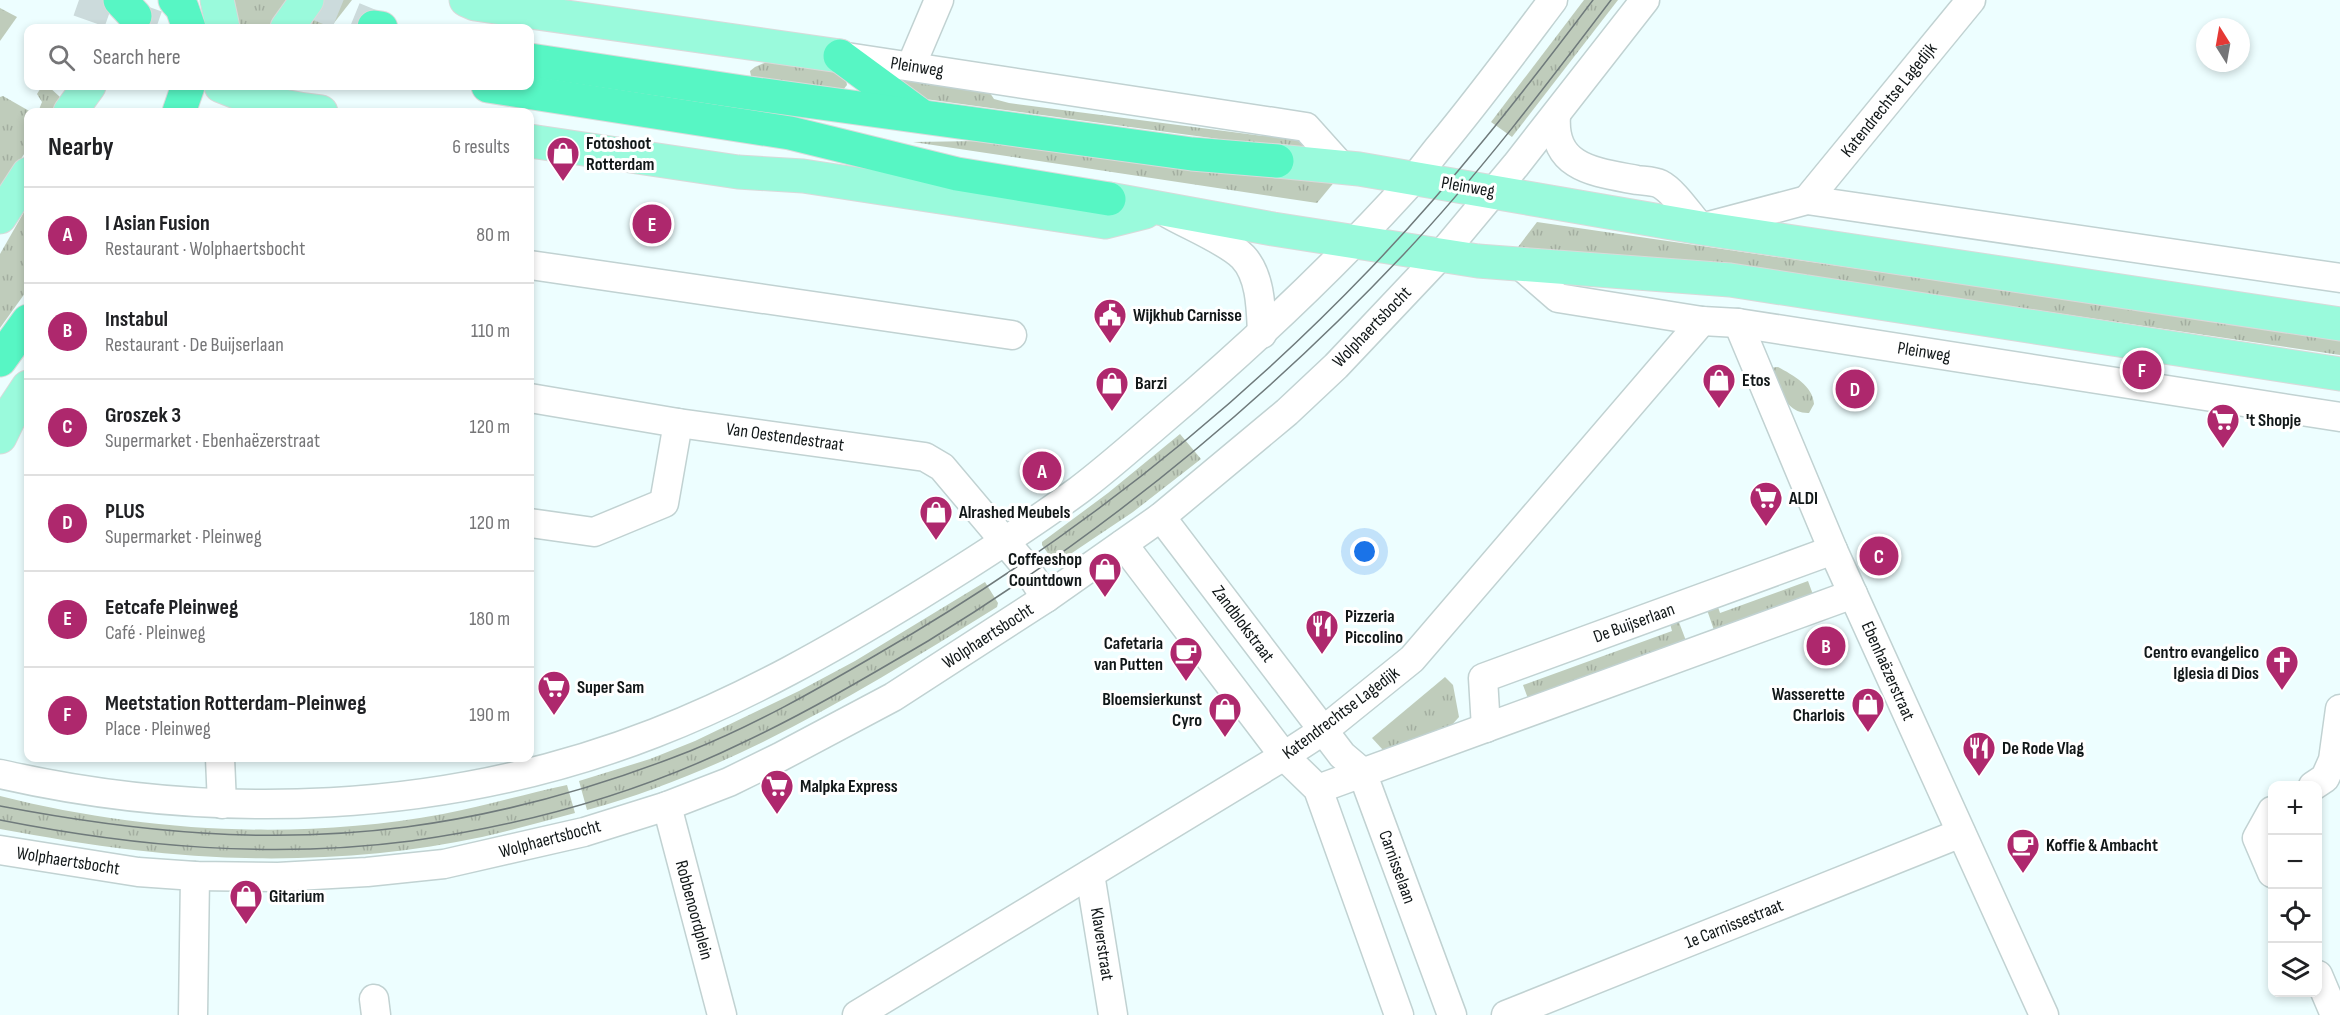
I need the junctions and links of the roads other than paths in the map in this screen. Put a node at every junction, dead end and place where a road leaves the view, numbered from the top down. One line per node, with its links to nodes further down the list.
1 (176, 0): 9 (highway)
2 (218, 0): 10 (main road)
3 (307, 0): 11 (main road)
4 (939, 0): 14 (street)
5 (1553, 0): 27 (street)
6 (1645, 0): 22 (street, Wolphaertsbocht)
7 (1971, 0): 31 (street, Katendrechtse Lagedijk)
8 (472, 1): 12 (main road, Pleinweg)
9 (188, 24)
10 (222, 24)
11 (290, 24)
12 (840, 56): 14 (street, Pleinweg); 23 (highway)
13 (534, 61): 23 (highway, Pleinweg)
14 (911, 66): 26 (street, Pleinweg)
15 (86, 90): 19 (main road)
16 (187, 90): 20 (highway)
17 (514, 90): 30 (highway)
18 (236, 93): 21 (main road)
19 (73, 108)
20 (180, 108)
21 (291, 108)
22 (1556, 114): 29 (street, Wolphaertsbocht); 34 (street)
23 (921, 115): 25 (highway, Pleinweg)
24 (534, 142): 32 (main road)
25 (1278, 161): 26 (main road, Pleinweg)
26 (1341, 166): 27 (main road, Pleinweg)
27 (1415, 178): 29 (main road, Pleinweg); 35 (street)
28 (24, 180): 33 (main road)
29 (1492, 192): 34 (main road, Pleinweg); 36 (street, Wolphaertsbocht)
30 (1109, 200): 32 (main road)
31 (1808, 200): 34 (street, Pleinweg); 39 (street, Pleinweg)
32 (1160, 209): 35 (main road); 45 (street)
33 (0, 217)
34 (1701, 228): 42 (main road, Pleinweg)
35 (1355, 241): 36 (main road); 45 (street)
36 (1441, 255): 37 (main road); 53 (street, Wolphaertsbocht)
37 (1520, 265): 40 (street, Pleinweg); 47 (main road)
38 (534, 266): 44 (street)
39 (2340, 278)
40 (1702, 321): 41 (street, Pleinweg); 62 (street, Katendrechtse Lagedijk)
41 (1738, 324): 50 (street, Pleinweg); 57 (street, Ebenhaëzerstraat)
42 (2340, 324)
43 (24, 327): 46 (highway)
44 (1012, 334)
45 (1262, 334): 55 (street)
46 (0, 360)
47 (2340, 374)
48 (24, 394): 52 (main road)
49 (534, 399): 51 (street, Van Oestendestraat)
50 (2340, 417)
51 (678, 423): 54 (street); 55 (street, Van Oestendestraat)
52 (0, 436)
53 (1161, 517): 56 (street, Wolphaertsbocht); 62 (street, Zandblokstraat)
54 (534, 524)
55 (1004, 542): 59 (street, Wolphaertsbocht); 69 (street)
56 (1123, 544): 59 (street, Wolphaertsbocht); 63 (street)
57 (1833, 550): 58 (street, Ebenhaëzerstraat); 61 (street, De Buijserlaan)
58 (1853, 594): 61 (street); 72 (street, Ebenhaëzerstraat)
59 (1046, 598): 70 (street, Wolphaertsbocht)
60 (2340, 709): 67 (street)
61 (1486, 728): 65 (street)
62 (1324, 730): 63 (street, Katendrechtse Lagedijk); 65 (street, Carnisselaan)
63 (1284, 756): 68 (street); 75 (street, Katendrechtse Lagedijk)
64 (220, 762): 69 (street)
65 (1362, 772): 68 (street); 83 (street, Carnisselaan)
66 (0, 774): 69 (street)
67 (2320, 781)
68 (1318, 789): 82 (street)
69 (222, 804)
70 (667, 806): 76 (street, Wolphaertsbocht); 80 (street, Robbenoordplein)
71 (2268, 818): 74 (street)
72 (1962, 833): 84 (street, 1e Carnissestraat); 85 (street, Ebenhaëzerstraat)
73 (0, 850): 76 (street, Wolphaertsbocht)
74 (2268, 864)
75 (1090, 874): 78 (street, Katendrechtse Lagedijk); 81 (street, Klaverstraat)
76 (195, 876): 79 (street)
77 (2322, 984): 86 (street)
78 (860, 1014)
79 (193, 1015)
80 (722, 1015)
81 (1113, 1015)
82 (1399, 1015)
83 (1452, 1015)
84 (1506, 1015)
85 (2044, 1015)
86 (2335, 1015)

